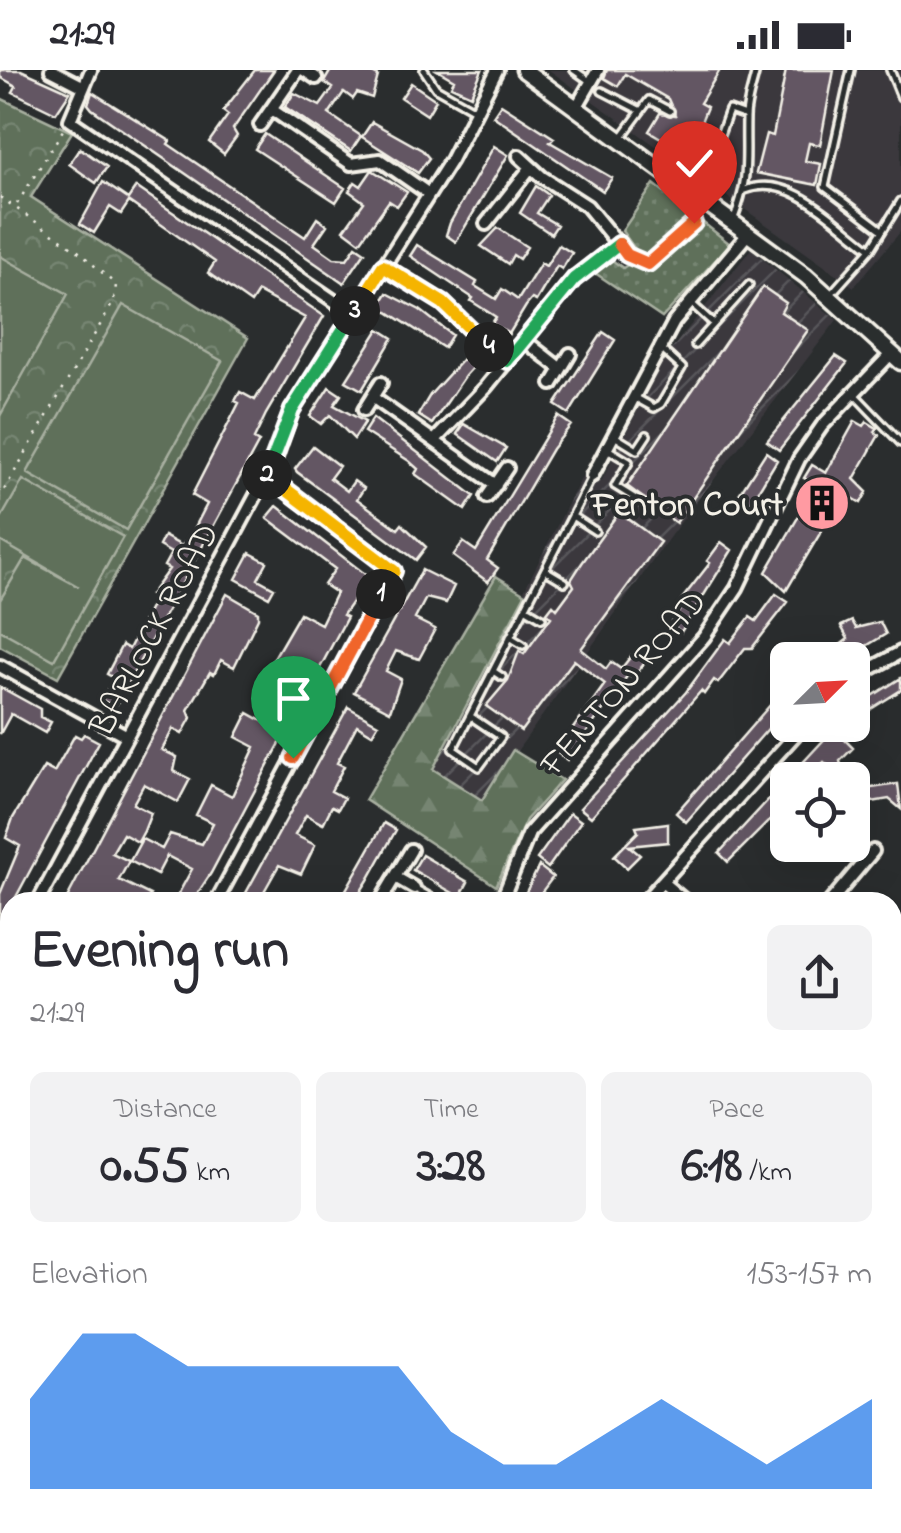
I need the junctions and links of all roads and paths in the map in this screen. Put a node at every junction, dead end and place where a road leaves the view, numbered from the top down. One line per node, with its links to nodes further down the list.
1 (51, 70): 14 (street)
2 (91, 70): 14 (street)
3 (301, 70): 12 (street); 18 (street)
4 (424, 70): 19 (lane)
5 (496, 70): 19 (street, BARLOCK ROAD)
6 (524, 70): 17 (main road)
7 (574, 70): 13 (lane)
8 (598, 70): 13 (street)
9 (756, 70): 22 (lane)
10 (851, 70): 39 (lane)
11 (890, 70): 16 (lane)
12 (318, 74)
13 (591, 82): 17 (street)
14 (84, 87): 23 (street)
15 (602, 91): 20 (lane)
16 (901, 97)
17 (576, 108): 25 (main road)
18 (272, 109): 24 (street); 30 (street)
19 (477, 110): 30 (street, BARLOCK ROAD)
20 (641, 112): 21 (lane); 25 (lane)
21 (670, 112)
22 (746, 116): 27 (lane); 29 (lane)
23 (70, 120): 33 (path); 48 (street)
24 (260, 125)
25 (620, 140): 34 (main road)
26 (520, 156): 28 (street)
27 (711, 160)
28 (531, 167): 35 (street); 41 (street)
29 (745, 190): 38 (lane); 42 (lane)
30 (429, 194): 44 (street, BARLOCK ROAD)
31 (0, 197): 33 (path)
32 (901, 201): 39 (lane)
33 (16, 205): 73 (path)
34 (711, 208): 38 (main road); 43 (path)
35 (495, 210): 36 (street); 37 (street)
36 (508, 220)
37 (486, 224)
38 (732, 224): 40 (main road)
39 (882, 230): 42 (lane)
40 (747, 235): 46 (main road); 47 (street)
41 (619, 244): 43 (street); 50 (street)
42 (871, 249): 46 (lane)
43 (627, 255)
44 (383, 266): 48 (street, BARLOCK ROAD); 55 (street)
45 (749, 285): 49 (lane)
46 (829, 296): 54 (main road)
47 (691, 304): 49 (lane); 52 (street)
48 (354, 314): 69 (street, BARLOCK ROAD)
49 (714, 324): 51 (lane)
50 (524, 340): 55 (street); 56 (street)
51 (695, 344)
52 (658, 348): 60 (street); 60 (lane)
53 (570, 354): 56 (street)
54 (896, 358): 59 (street, FENTON ROAD)
55 (507, 361): 65 (street)
56 (561, 369): 58 (street)
57 (381, 384): 61 (street)
58 (552, 384)
59 (854, 393): 66 (lane); 100 (street, FENTON ROAD)
60 (633, 397): 64 (street)
61 (372, 398): 62 (street); 65 (street)
62 (364, 410)
63 (647, 435): 64 (lane)
64 (613, 436): 67 (street)
65 (435, 440): 71 (street)
66 (901, 443)
67 (607, 448): 70 (street); 74 (lane)
68 (508, 468): 71 (street)
69 (266, 476): 89 (street, BARLOCK ROAD); 97 (street)
70 (592, 476): 75 (lane)
71 (496, 485): 72 (street)
72 (487, 497)
73 (0, 498)
74 (652, 509)
75 (572, 516): 76 (lane); 77 (lane)
76 (595, 531)
77 (545, 570): 78 (lane); 79 (lane)
78 (565, 582)
79 (525, 608): 80 (lane); 81 (lane)
80 (542, 618)
81 (510, 637): 82 (lane); 86 (lane)
82 (523, 645)
83 (901, 652): 85 (street)
84 (0, 666): 89 (street)
85 (870, 669)
86 (493, 671): 87 (lane); 88 (lane)
87 (502, 677)
88 (470, 716): 88 (lane)
89 (127, 736): 96 (street, BARLOCK ROAD)
90 (789, 742): 94 (street)
91 (411, 850): 93 (street)
92 (873, 850): 103 (street)
93 (395, 876): 95 (street); 98 (street)
94 (662, 882): 101 (street); 102 (street)
95 (414, 888): 99 (lane)
96 (43, 892)
97 (221, 892)
98 (386, 892)
99 (421, 892)
100 (506, 892)
101 (653, 892)
102 (674, 892)
103 (838, 892)

